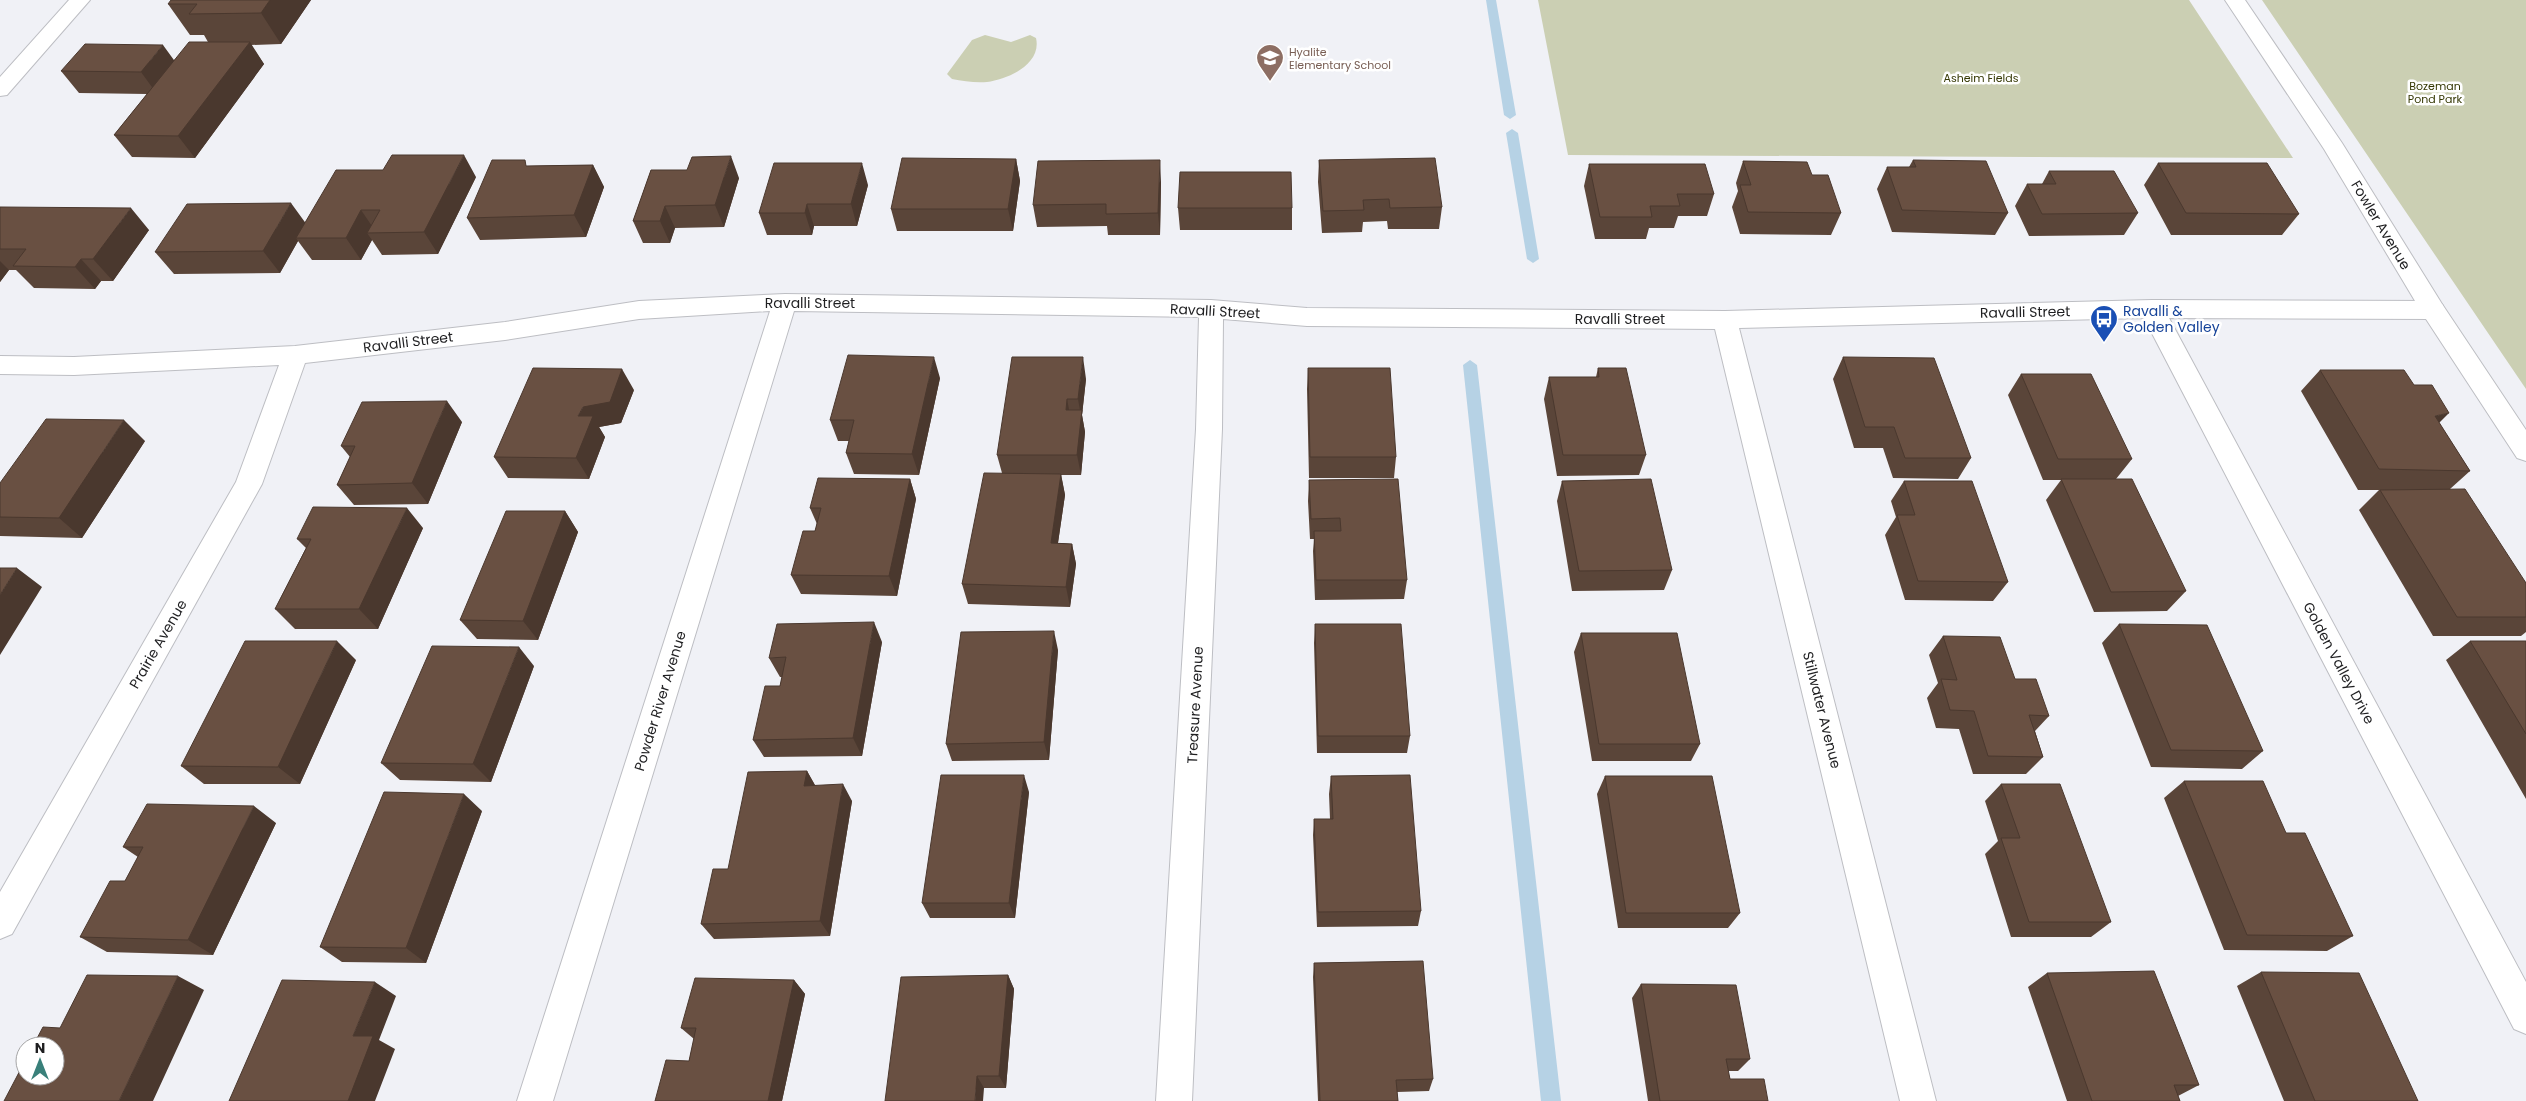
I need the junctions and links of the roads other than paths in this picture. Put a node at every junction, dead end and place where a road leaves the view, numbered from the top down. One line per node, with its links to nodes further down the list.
1 (80, 0): 3 (street)
2 (2235, 0): 7 (street, Fowler Avenue)
3 (0, 90)
4 (785, 302): 5 (street, Ravalli Street); 9 (street, Ravalli Street); 14 (street, Powder River Avenue)
5 (1211, 308): 8 (street, Ravalli Street); 15 (street, Treasure Avenue)
6 (2152, 308): 7 (street, Ravalli Street); 8 (street, Ravalli Street); 13 (street, Golden Valley Drive)
7 (2433, 310): 11 (street, Fowler Avenue)
8 (1725, 320): 16 (street, Stillwater Avenue)
9 (295, 355): 10 (street, Ravalli Street); 12 (street, Prairie Avenue)
10 (0, 365)
11 (2526, 451)
12 (0, 923)
13 (2526, 1017)
14 (535, 1101)
15 (1174, 1101)
16 (1918, 1101)

